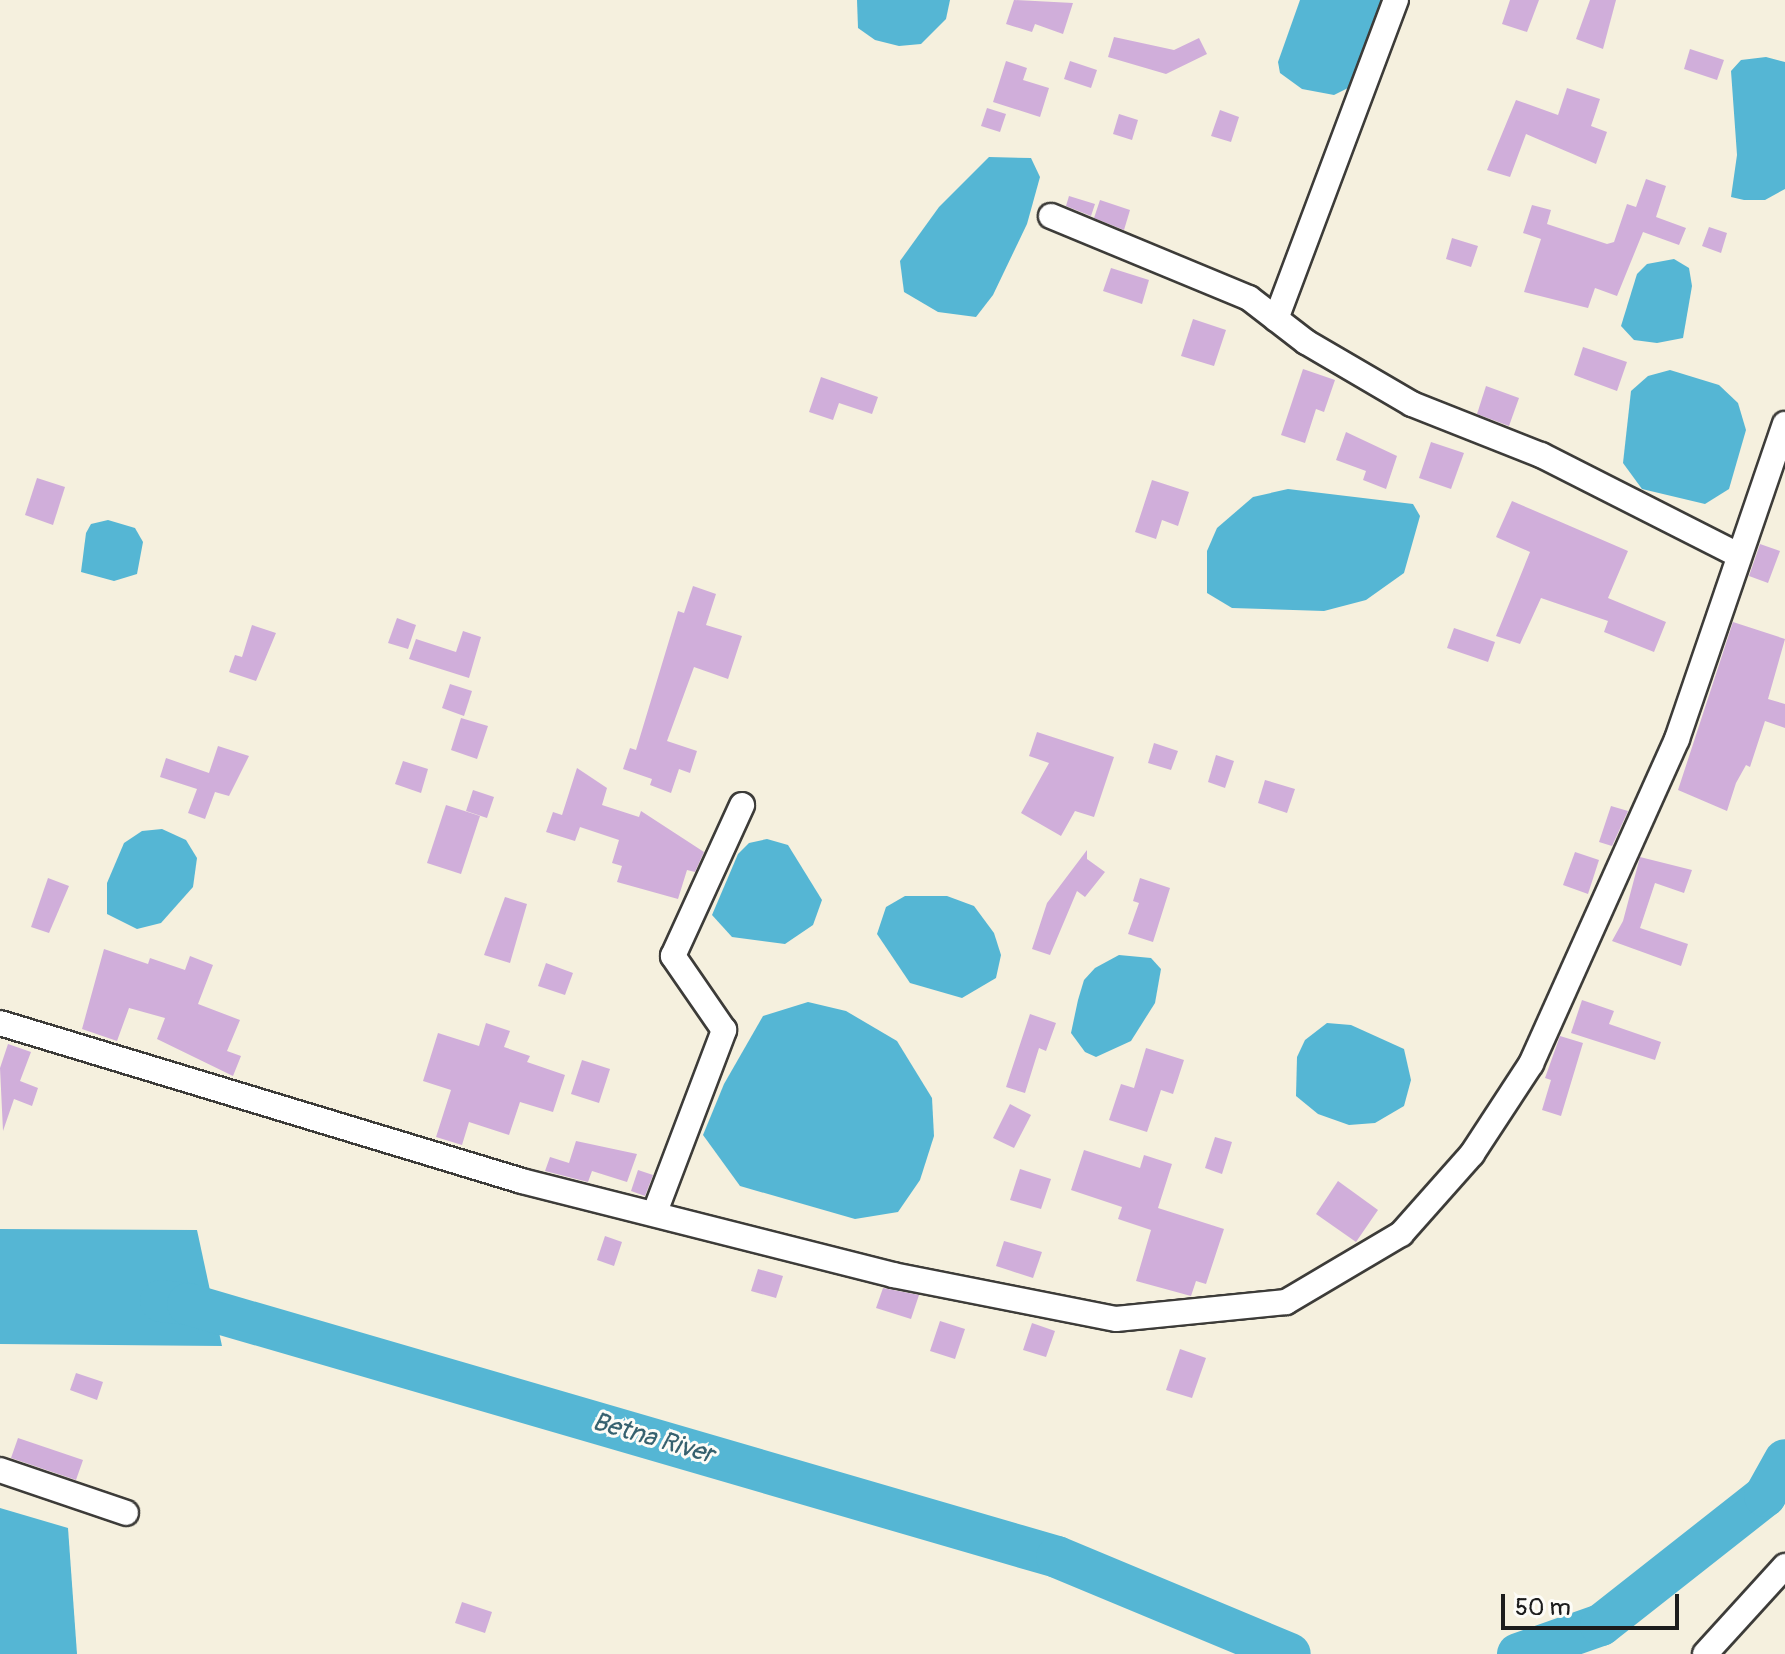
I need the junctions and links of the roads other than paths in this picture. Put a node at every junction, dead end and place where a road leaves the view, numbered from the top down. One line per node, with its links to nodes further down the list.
1 (1396, 0): 3 (street)
2 (1051, 216): 3 (street)
3 (1276, 319): 5 (street)
4 (1785, 424): 5 (street)
5 (1738, 555): 8 (street)
6 (742, 805): 8 (street)
7 (0, 1023): 8 (street)
8 (655, 1212)
9 (0, 1470): 10 (street)
10 (126, 1513)
11 (1785, 1566): 12 (street)
12 (1705, 1654)

